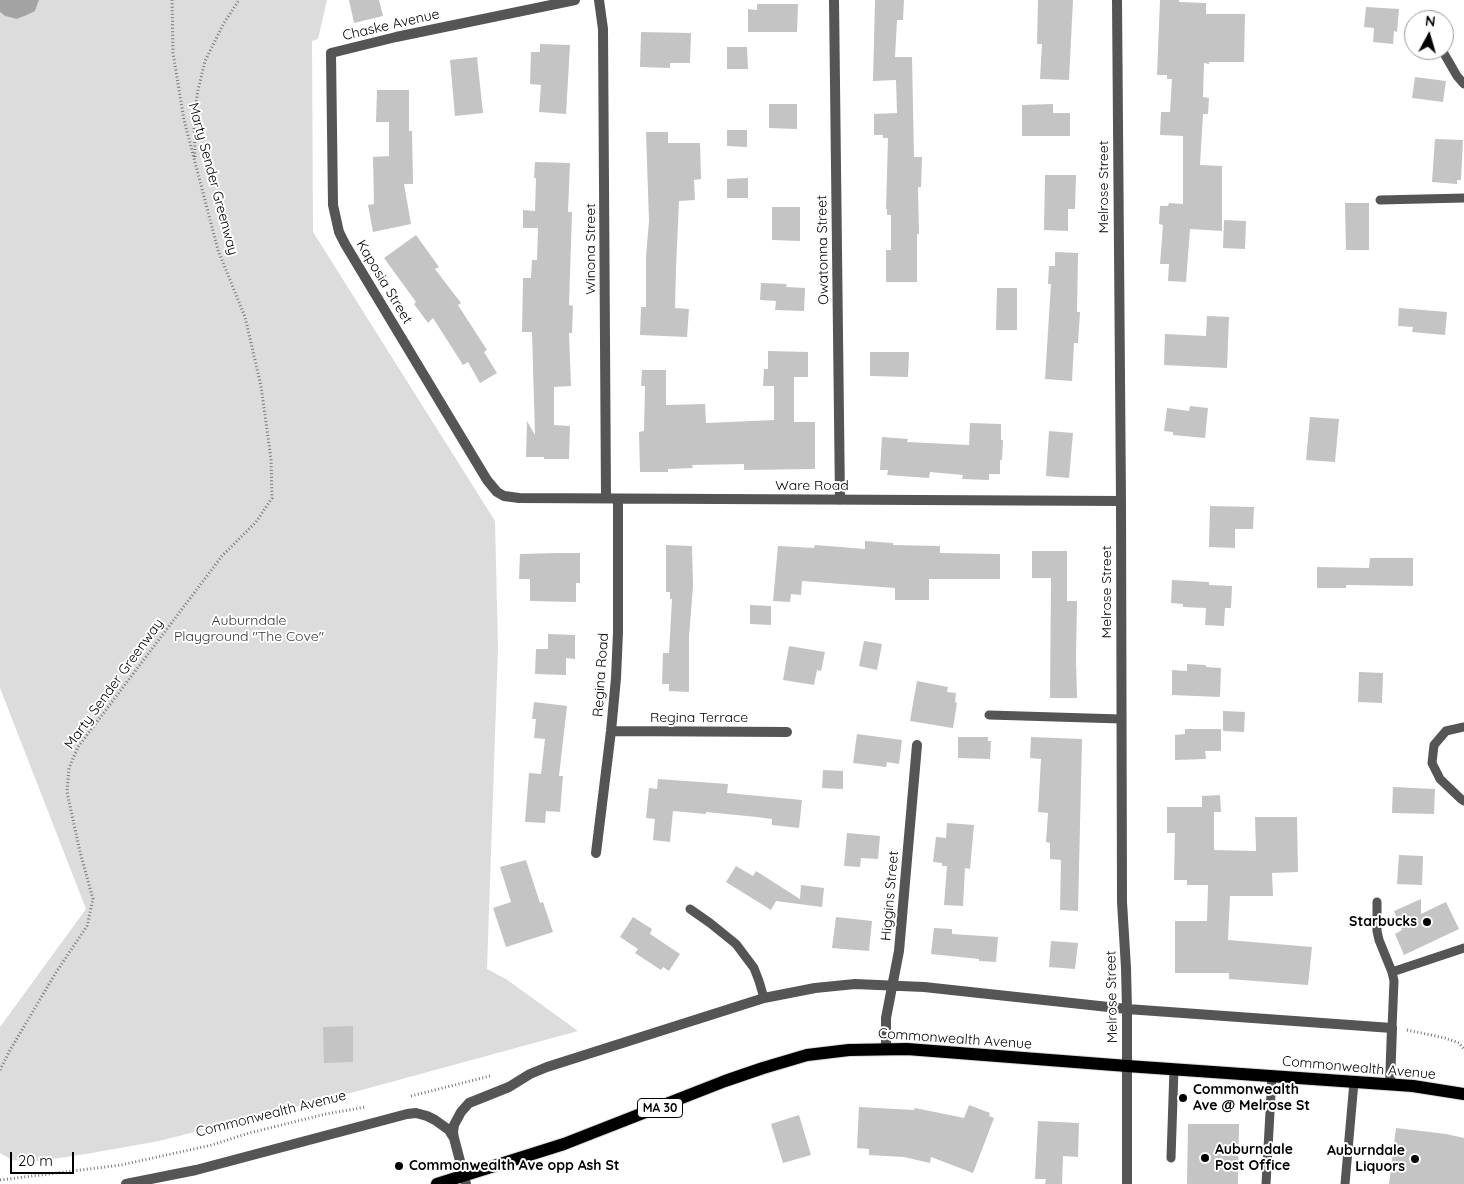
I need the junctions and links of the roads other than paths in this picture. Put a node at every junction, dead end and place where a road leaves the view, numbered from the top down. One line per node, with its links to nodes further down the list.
1 (575, 0): 5 (street, Chaske Avenue)
2 (598, 0): 11 (street, Winona Street)
3 (834, 0): 13 (street, Owatonna Street)
4 (1116, 0): 14 (street, Melrose Street)
5 (331, 53): 10 (street, Kaposia Street)
6 (1448, 60): 7 (lane)
7 (1464, 84)
8 (1464, 198): 9 (lane)
9 (1380, 200)
10 (504, 496): 11 (street, Ware Road)
11 (606, 498): 12 (street, Ware Road)
12 (618, 499): 13 (street, Ware Road); 18 (street, Regina Road)
13 (840, 500): 14 (street, Ware Road)
14 (1121, 501): 16 (street, Melrose Street)
15 (989, 715): 16 (lane)
16 (1121, 719): 29 (street, Melrose Street)
17 (1464, 727): 21 (lane)
18 (611, 731): 19 (street, Regina Terrace); 22 (street, Regina Road)
19 (787, 732)
20 (917, 745): 27 (street, Higgins Street)
21 (1464, 801)
22 (596, 853)
23 (1377, 902): 26 (lane)
24 (690, 909): 28 (lane)
25 (1464, 948): 26 (lane)
26 (1392, 972): 30 (lane)
27 (891, 985): 28 (street); 29 (street); 31 (street, Higgins Street)
28 (764, 998): 38 (street)
29 (1127, 1009): 30 (street); 32 (street, Melrose Street)
30 (1392, 1028): 36 (street)
31 (886, 1048): 32 (main road, Commonwealth Avenue / MA 30); 40 (main road, Commonwealth Avenue / MA 30)
32 (1127, 1066): 33 (main road, Commonwealth Avenue / MA 30); 43 (street, Melrose Street)
33 (1174, 1069): 34 (main road, Commonwealth Avenue / MA 30); 39 (lane)
34 (1272, 1076): 35 (main road, Commonwealth Avenue / MA 30); 44 (lane)
35 (1354, 1082): 36 (main road, Commonwealth Avenue / MA 30); 45 (lane)
36 (1390, 1084): 37 (main road, Commonwealth Avenue / MA 30)
37 (1464, 1093)
38 (454, 1138): 40 (street); 41 (street)
39 (1171, 1158)
40 (465, 1180): 42 (main road, Commonwealth Avenue / MA 30)
41 (126, 1184)
42 (437, 1184)
43 (1127, 1184)
44 (1266, 1184)
45 (1345, 1184)

